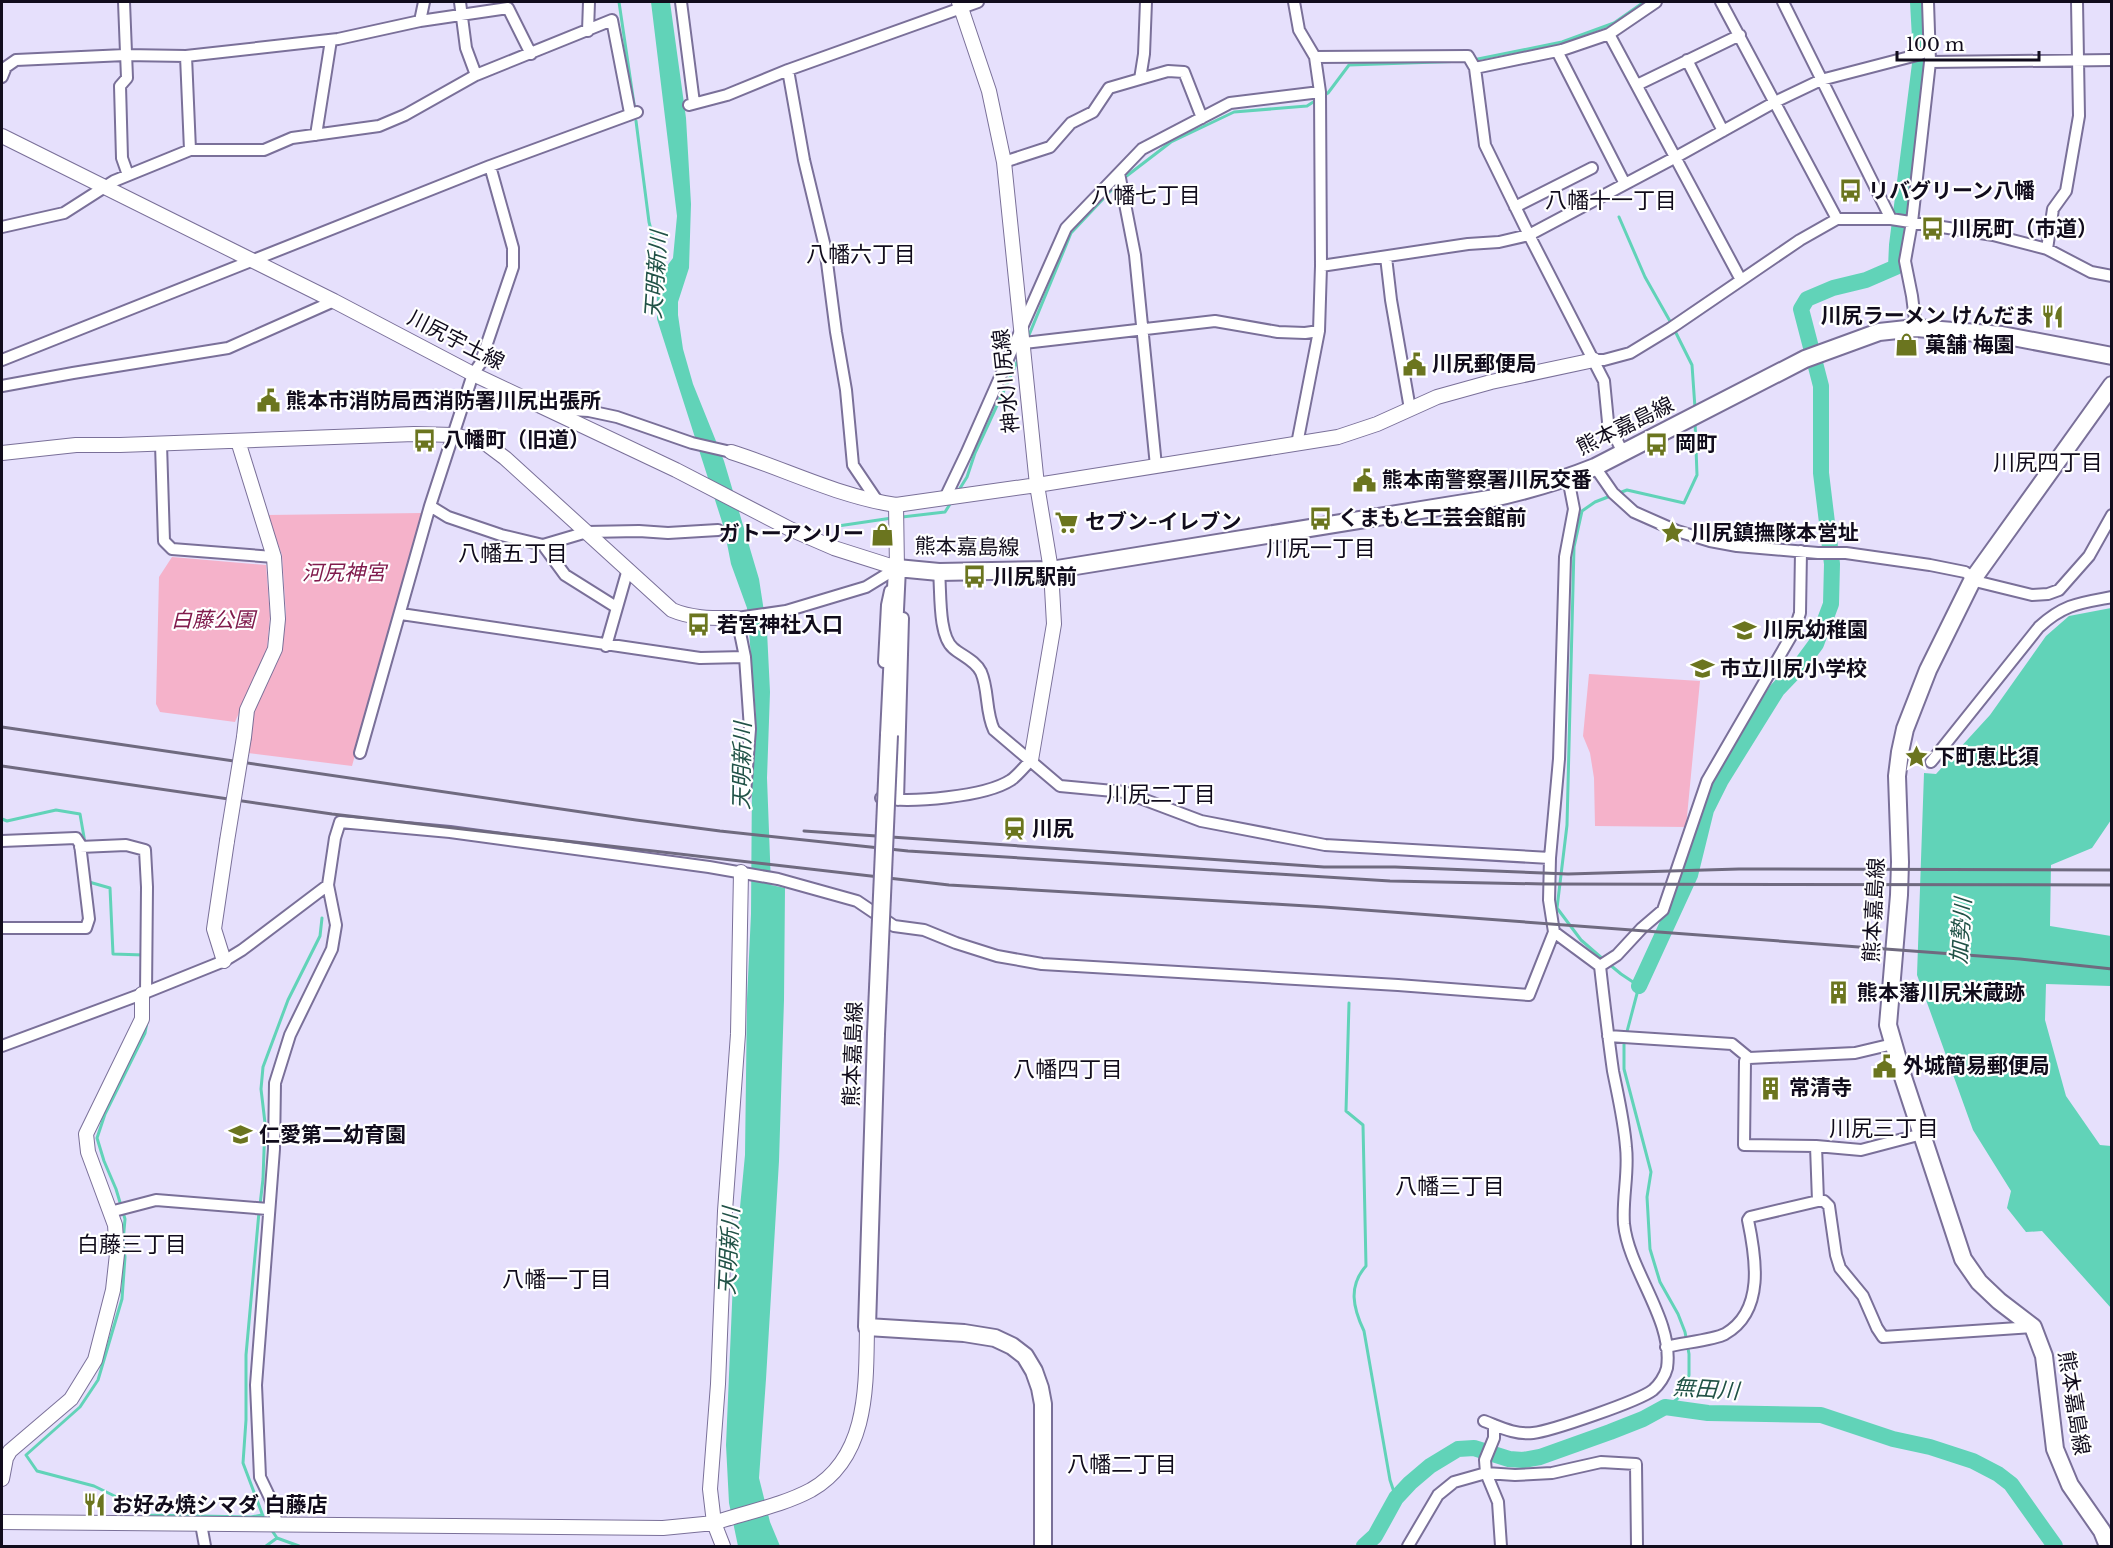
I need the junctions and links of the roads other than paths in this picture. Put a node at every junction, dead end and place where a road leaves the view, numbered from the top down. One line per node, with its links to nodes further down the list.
1 (124, 2): 24 (street)
2 (424, 2): 16 (street)
3 (460, 2): 15 (street)
4 (589, 2): 17 (street)
5 (681, 2): 32 (street)
6 (978, 2): 14 (street)
7 (1146, 2): 35 (street)
8 (1294, 2): 26 (street)
9 (1656, 2): 18 (street)
10 (1721, 2): 19 (street)
11 (1783, 2): 36 (street)
12 (1928, 2): 30 (street)
13 (2077, 2): 28 (street)
14 (961, 5): 32 (street); 46 (street, 神水川尻線)
15 (463, 16): 16 (street); 22 (street); 33 (street)
16 (420, 21): 20 (street)
17 (588, 31): 22 (street); 47 (street)
18 (1609, 34): 21 (street); 37 (street)
19 (1740, 35): 27 (street); 39 (street)
20 (331, 40): 25 (street); 42 (street)
21 (1557, 51): 31 (street); 51 (street)
22 (531, 54): 33 (street)
23 (1921, 54): 36 (street)
24 (125, 55): 25 (street); 34 (street); 50 (street)
25 (186, 56): 44 (street)
26 (1315, 57): 31 (street); 38 (street)
27 (1687, 60): 37 (street); 41 (street)
28 (2078, 60): 29 (street); 30 (street); 59 (street)
29 (2112, 60)
30 (1930, 62): 56 (street)
31 (1475, 68): 53 (street)
32 (788, 70): 91 (street)
33 (476, 75): 42 (street)
34 (2, 77)
35 (1140, 79): 40 (street); 46 (street)
36 (1821, 80): 39 (street); 55 (street)
37 (1637, 85): 45 (street)
38 (1320, 92): 40 (street); 62 (street)
39 (1775, 102): 41 (street); 54 (street)
40 (1202, 118): 49 (street)
41 (1724, 130): 45 (street)
42 (316, 135): 44 (street)
43 (2, 136): 52 (street, 川尻宇土線)
44 (190, 150): 50 (street)
45 (1676, 158): 51 (street); 64 (street)
46 (1004, 162): 66 (street, 神水川尻線)
47 (490, 166): 61 (street); 74 (street)
48 (1592, 168): 53 (street)
49 (1119, 172): 66 (street); 68 (street)
50 (128, 175): 52 (street)
51 (1625, 184): 58 (street)
52 (104, 187): 57 (street); 61 (street, 川尻宇土線)
53 (1515, 207): 58 (street)
54 (1837, 219): 55 (street); 64 (street)
55 (1890, 219): 56 (street)
56 (1908, 221): 59 (street); 67 (street)
57 (2, 227)
58 (1529, 235): 60 (street); 73 (street)
59 (2047, 249): 63 (street)
60 (1386, 257): 62 (street); 78 (street)
61 (252, 260): 65 (street, 川尻宇土線); 72 (street)
62 (1321, 266): 69 (street)
63 (2112, 276)
64 (1741, 280): 73 (street)
65 (334, 301): 74 (street, 川尻宇土線); 75 (street)
66 (1022, 326): 70 (street, 神水川尻線); 90 (street)
67 (1916, 328): 71 (main road, 熊本嘉島線); 85 (main road, 熊本嘉島線)
68 (1142, 329): 69 (street); 70 (street); 86 (street)
69 (1319, 331): 82 (street)
70 (1023, 343): 89 (street, 神水川尻線)
71 (2112, 356)
72 (2, 360)
73 (1594, 360): 78 (street); 85 (street)
74 (473, 374): 77 (street, 川尻宇土線); 79 (street)
75 (2, 386)
76 (2112, 386): 104 (main road, 熊本嘉島線)
77 (549, 409): 83 (street); 100 (street, 川尻宇土線)
78 (1410, 410): 82 (street)
79 (454, 435): 80 (street); 93 (street); 96 (street)
80 (238, 441): 81 (street); 99 (street)
81 (161, 444): 84 (street); 99 (street)
82 (1297, 444): 86 (street)
83 (731, 452): 91 (street)
84 (2, 453)
85 (1623, 453): 87 (main road, 熊本嘉島線)
86 (1156, 466): 89 (street)
87 (1595, 467): 88 (main road, 熊本嘉島線); 98 (street)
88 (1568, 478): 102 (main road, 熊本嘉島線); 118 (street)
89 (1037, 485): 90 (street); 102 (street, 神水川尻線)
90 (945, 498): 92 (street)
91 (878, 502): 92 (street)
92 (896, 505): 100 (street)
93 (430, 506): 97 (street); 107 (street)
94 (2111, 516): 104 (street)
95 (718, 531): 96 (street)
96 (587, 532): 97 (street); 101 (street)
97 (543, 545): 106 (street)
98 (1801, 551): 104 (street); 124 (street)
99 (274, 557): 123 (street, bridge)
100 (897, 568): 103 (main road, 熊本嘉島線); 108 (street); 115 (street); 115 (street); 135 (main road, 熊本嘉島線, bridge)
101 (628, 569): 106 (street); 108 (street)
102 (1051, 570): 103 (main road, 熊本嘉島線); 112 (street, 神水川尻線)
103 (939, 572): 112 (street)
104 (1973, 579): 127 (main road, 熊本嘉島線)
105 (2112, 597): 113 (street)
106 (616, 608): 109 (street)
107 (401, 614): 109 (street); 111 (street)
108 (737, 618): 110 (street)
109 (606, 646): 110 (street)
110 (746, 657): 114 (street)
111 (360, 753)
112 (1031, 760): 115 (street); 118 (street)
113 (1931, 762)
114 (745, 794)
115 (897, 800)
116 (2, 841): 117 (street)
117 (80, 847): 121 (street); 125 (street)
118 (1550, 858): 122 (street)
119 (743, 873): 120 (street); 122 (street); 141 (street)
120 (328, 885): 123 (street); 133 (street)
121 (2, 928)
122 (1554, 932): 124 (street)
123 (224, 961): 125 (street)
124 (1600, 966): 126 (street)
125 (144, 993): 128 (street); 134 (street)
126 (1611, 1036): 129 (street); 137 (street)
127 (1893, 1044): 129 (street); 130 (main road, 熊本嘉島線)
128 (2, 1046)
129 (1749, 1058): 131 (street)
130 (1922, 1134): 131 (street); 136 (main road, 熊本嘉島線)
131 (1816, 1146): 132 (street)
132 (1818, 1201): 136 (street); 137 (street)
133 (268, 1209): 134 (street); 144 (street)
134 (110, 1212): 138 (street)
135 (867, 1327): 141 (street); 147 (main road)
136 (2033, 1327): 151 (main road, 熊本嘉島線)
137 (1666, 1347): 139 (street)
138 (4, 1458): 140 (street)
139 (1485, 1469): 148 (street); 149 (street); 150 (street)
140 (2, 1479)
141 (720, 1521): 144 (street); 146 (street)
142 (2, 1522): 143 (street)
143 (201, 1524): 144 (street); 145 (street)
144 (277, 1524)
145 (205, 1546)
146 (723, 1546)
147 (1043, 1546)
148 (1408, 1546)
149 (1501, 1546)
150 (1637, 1546)
151 (2108, 1546)

